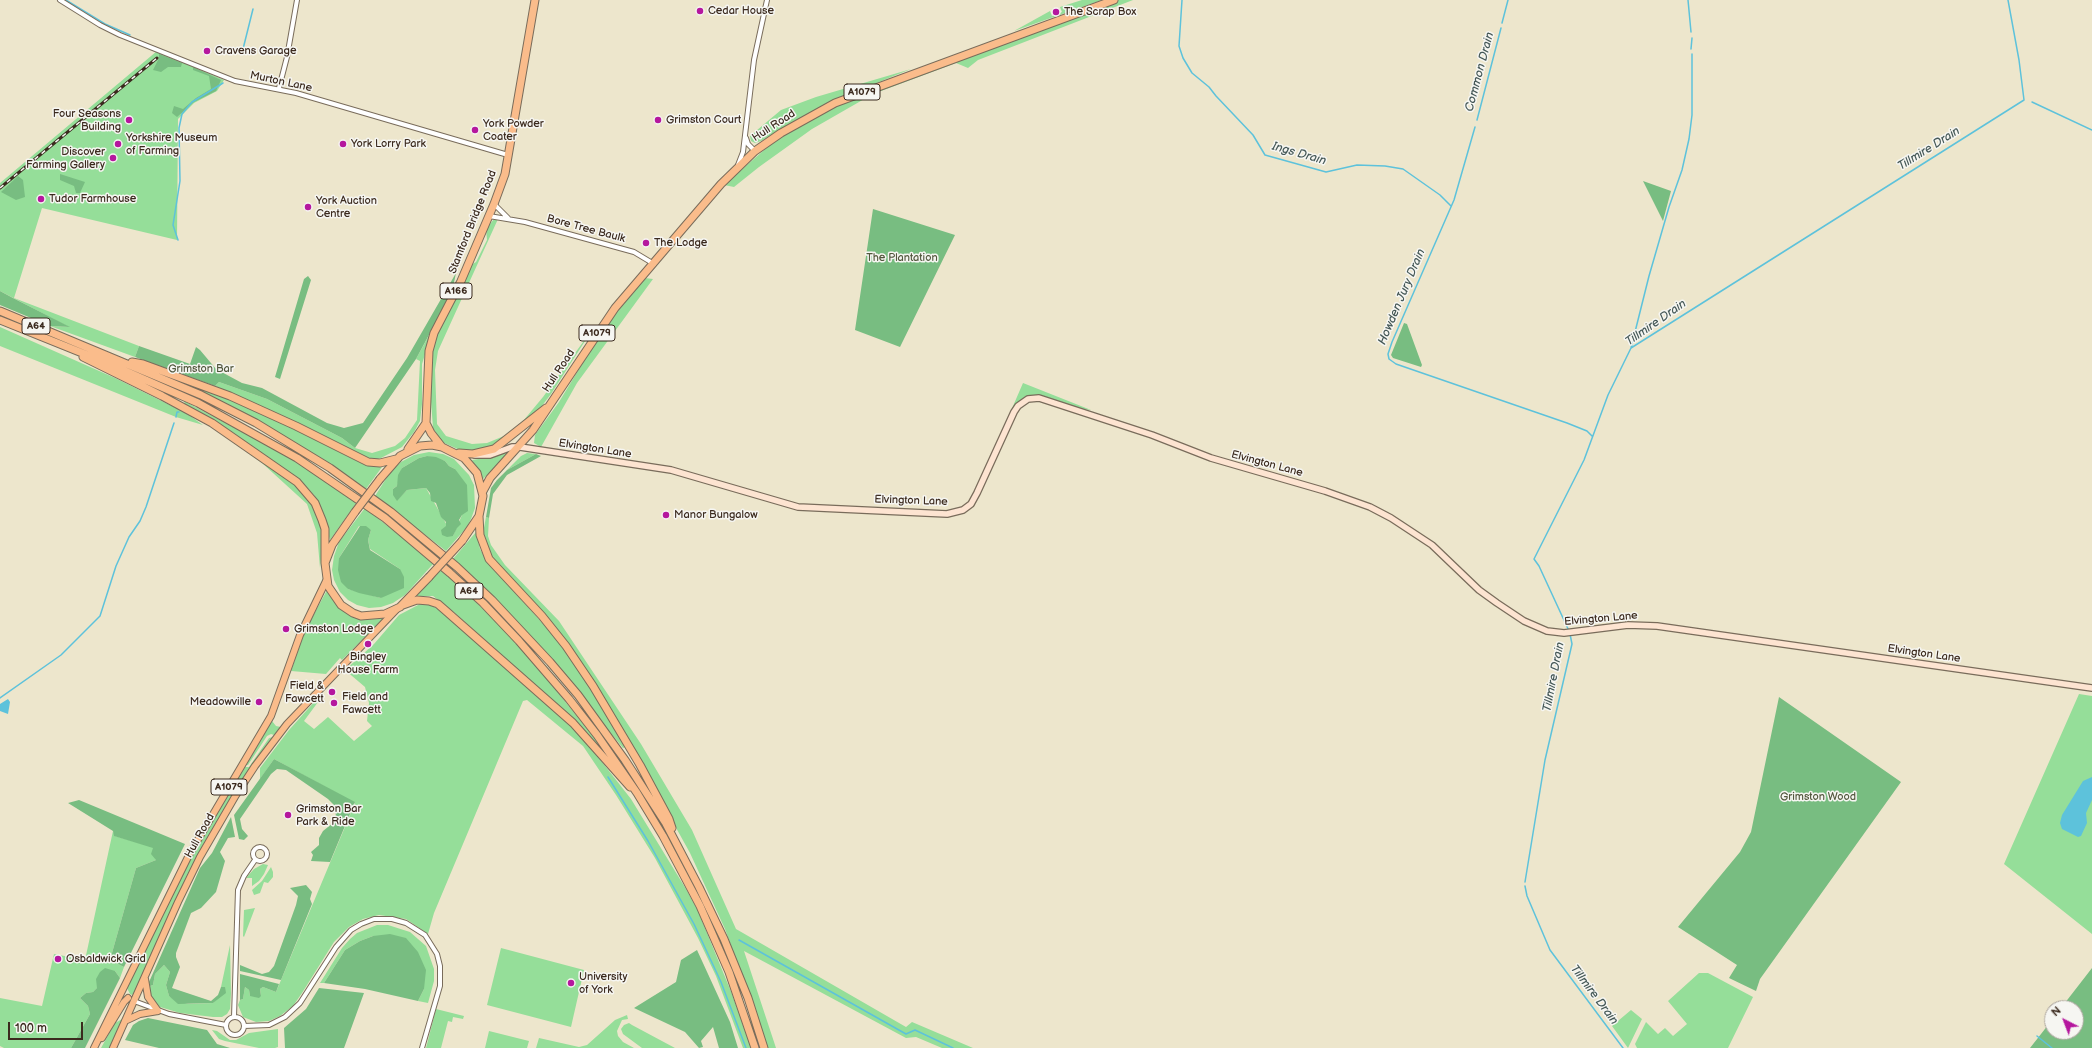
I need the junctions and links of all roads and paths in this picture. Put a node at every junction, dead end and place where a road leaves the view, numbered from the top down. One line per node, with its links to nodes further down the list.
1 (60, 0): 6 (street, Murton Lane)
2 (297, 0): 6 (street)
3 (535, 0): 9 (highway, Stamford Bridge Road / A166)
4 (766, 0): 7 (street)
5 (1114, 0): 8 (highway, Hull Road / A1079)
6 (279, 88): 9 (street, Murton Lane)
7 (746, 136): 8 (street); 10 (street)
8 (755, 151): 10 (highway, Hull Road / A1079)
9 (508, 155): 11 (highway, Stamford Bridge Road / A166)
10 (736, 168): 14 (highway, Hull Road / A1079)
11 (494, 204): 12 (highway, Stamford Bridge Road / A166); 13 (street, Bore Tree Baulk)
12 (489, 216): 13 (street, Bore Tree Baulk); 20 (highway, Stamford Bridge Road / A166)
13 (510, 219): 14 (street, Bore Tree Baulk)
14 (654, 264): 19 (highway, Hull Road / A1079)
15 (0, 311): 18 (highway, A64)
16 (0, 320): 17 (highway, A64)
17 (65, 347): 29 (highway); 33 (highway, A64)
18 (122, 360): 26 (highway); 34 (highway, A64)
19 (547, 407): 22 (highway, Hull Road / A1079); 25 (highway, Hull Road / A1079)
20 (426, 424): 21 (highway); 24 (highway)
21 (442, 447): 23 (highway); 24 (highway)
22 (520, 447): 25 (main road, Elvington Lane); 27 (highway, Hull Road / A1079); 32 (main road, Elvington Lane)
23 (455, 452): 25 (highway, Hull Road / A1079); 27 (highway)
24 (404, 453): 26 (highway)
25 (473, 454)
26 (396, 459): 29 (highway, bridge)
27 (483, 491): 28 (highway)
28 (479, 516): 31 (highway, bridge); 34 (highway)
29 (325, 563): 30 (highway)
30 (326, 580): 31 (highway); 37 (main road, Hull Road / A1079)
31 (400, 606): 33 (highway); 36 (main road, Hull Road / A1079)
32 (2092, 688)
33 (637, 793): 47 (highway, A64)
34 (677, 843): 48 (highway, A64)
35 (256, 860): 40 (street)
36 (145, 978): 38 (main road, Hull Road / A1079); 39 (main road)
37 (122, 989): 38 (main road); 44 (main road, Hull Road / A1079)
38 (131, 1000): 39 (street); 41 (main road, Hull Road / A1079); 44 (main road)
39 (158, 1011): 41 (main road); 42 (street)
40 (234, 1017): 42 (street); 43 (street)
41 (125, 1021): 45 (main road, Hull Road / A1079)
42 (226, 1025): 43 (street)
43 (244, 1026): 46 (street)
44 (95, 1048)
45 (113, 1048)
46 (422, 1048)
47 (756, 1048)
48 (764, 1048)

